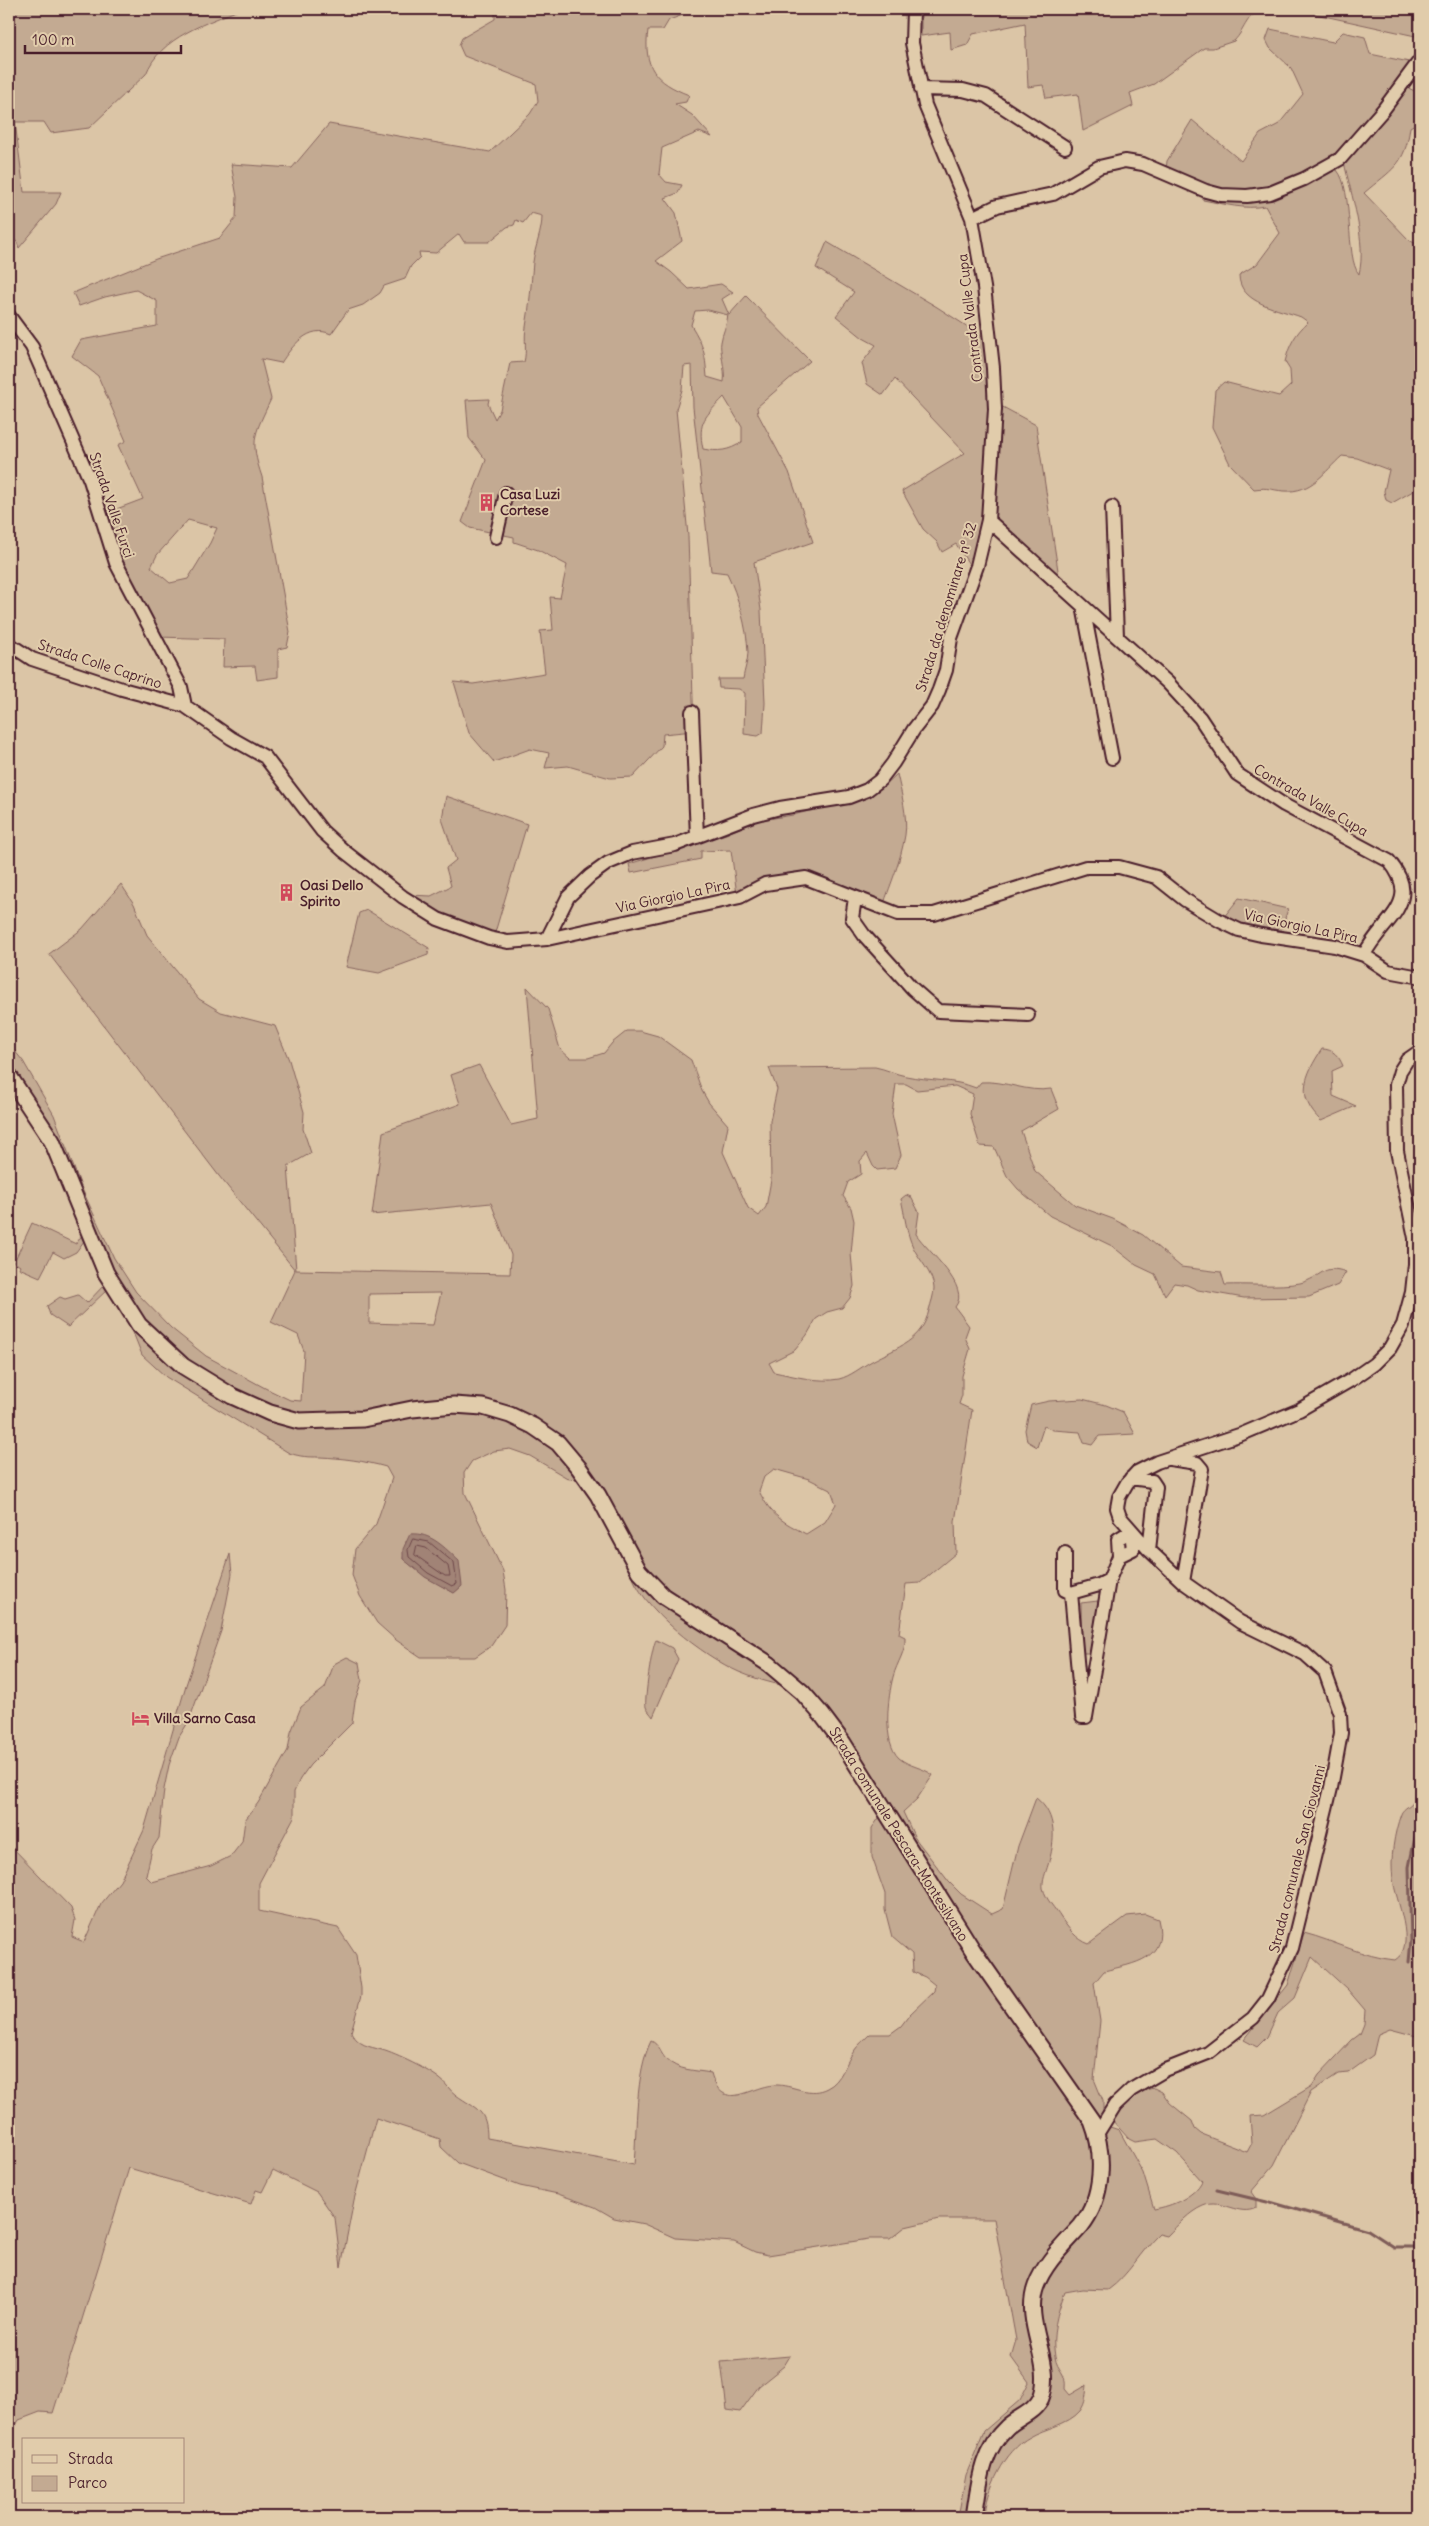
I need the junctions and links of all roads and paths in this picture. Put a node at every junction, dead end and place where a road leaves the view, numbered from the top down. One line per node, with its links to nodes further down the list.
1 (913, 9): 3 (street, Contrada Valle Cupa)
2 (1420, 60): 5 (street)
3 (921, 89): 4 (street); 5 (street, Contrada Valle Cupa)
4 (1065, 146)
5 (972, 218): 9 (street, Contrada Valle Cupa)
6 (9, 316): 16 (street, Strada Valle Furci)
7 (506, 493): 11 (street)
8 (1112, 507): 14 (street)
9 (988, 520): 10 (street, Contrada Valle Cupa); 12 (street, Strada da denominare nº 32)
10 (999, 532): 12 (street); 13 (street, Contrada Valle Cupa)
11 (496, 537)
12 (984, 538): 19 (street, Strada da denominare nº 32)
13 (1084, 606): 14 (street, Contrada Valle Cupa); 18 (street)
14 (1116, 636): 22 (street, Contrada Valle Cupa)
15 (9, 644): 16 (street, Strada Colle Caprino)
16 (185, 706): 21 (street, Via Giorgio La Pira)
17 (692, 712): 19 (street)
18 (1112, 758)
19 (697, 837): 21 (street, Strada da denominare nº 32)
20 (855, 898): 21 (street, Via Giorgio La Pira); 22 (street, Via Giorgio La Pira); 24 (street)
21 (546, 939)
22 (1364, 954): 23 (street, Via Giorgio La Pira)
23 (1420, 977)
24 (1028, 1015)
25 (1420, 1051): 27 (street, Strada comunale San Giovanni)
26 (9, 1076): 35 (street, Strada comunale Pescara-Montesilvano)
27 (1168, 1458): 28 (street, Strada comunale San Giovanni); 33 (street)
28 (1131, 1478): 29 (street, Strada comunale San Giovanni); 30 (street)
29 (1131, 1531): 30 (street, Strada comunale San Giovanni); 32 (street)
30 (1149, 1550): 33 (street, Strada comunale San Giovanni)
31 (1065, 1553): 34 (street)
32 (1109, 1580): 34 (street); 34 (street)
33 (1183, 1582): 35 (street, Strada comunale San Giovanni)
34 (1071, 1593)
35 (1097, 2134): 36 (street, Strada comunale Pescara-Montesilvano)
36 (974, 2517)

